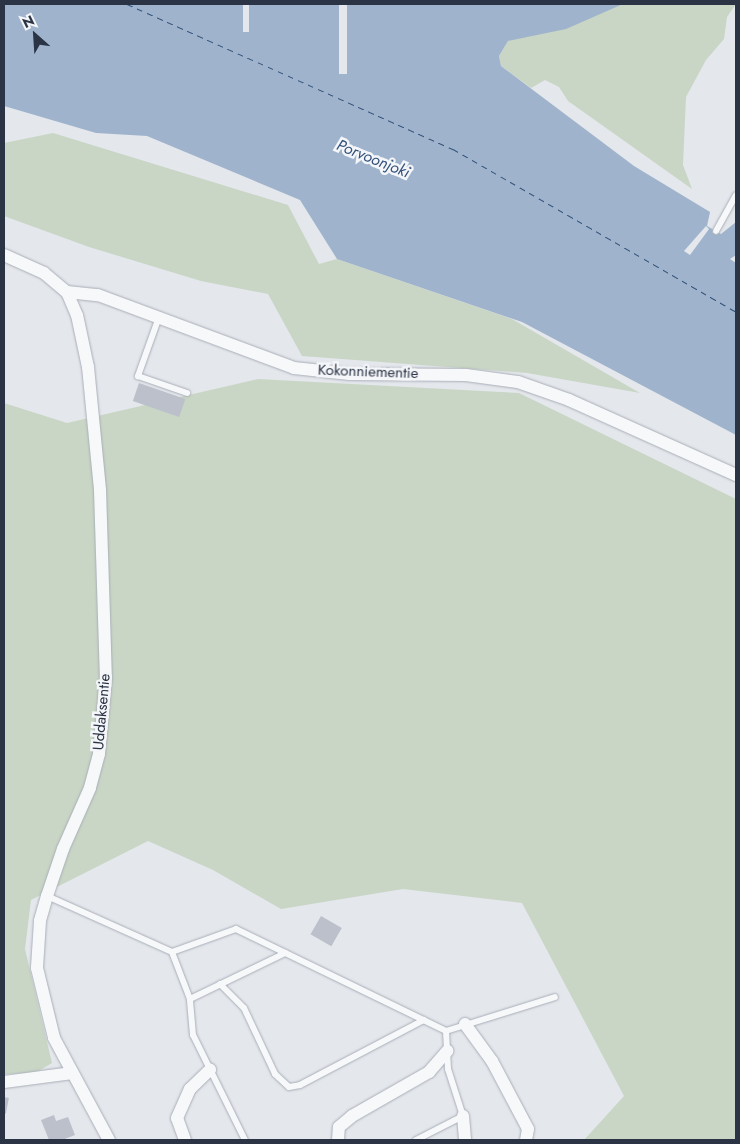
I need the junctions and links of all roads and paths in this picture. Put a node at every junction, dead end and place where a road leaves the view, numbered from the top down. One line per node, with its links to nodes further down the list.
1 (736, 195): 2 (lane)
2 (716, 231)
3 (4, 255): 4 (street)
4 (67, 292): 5 (street, Kokonniementie); 8 (street, Uddaksentie)
5 (159, 318): 6 (lane); 7 (street, Kokonniementie)
6 (187, 393)
7 (736, 475)
8 (47, 896): 9 (lane); 19 (street, Uddaksentie)
9 (172, 952): 10 (lane); 13 (lane)
10 (285, 953): 11 (lane); 14 (lane)
11 (220, 984): 13 (lane); 14 (lane)
12 (554, 996): 15 (lane)
13 (190, 999): 18 (lane)
14 (424, 1020): 16 (lane)
15 (465, 1024): 16 (lane); 28 (street)
16 (446, 1031): 17 (lane)
17 (447, 1051): 21 (lane); 25 (street)
18 (210, 1070): 23 (street); 24 (lane)
19 (72, 1073): 20 (street); 22 (street, Uddaksentie)
20 (4, 1082)
21 (463, 1116): 26 (lane); 27 (street)
22 (109, 1140)
23 (186, 1140)
24 (245, 1140)
25 (338, 1140)
26 (416, 1140)
27 (465, 1140)
28 (526, 1140)

